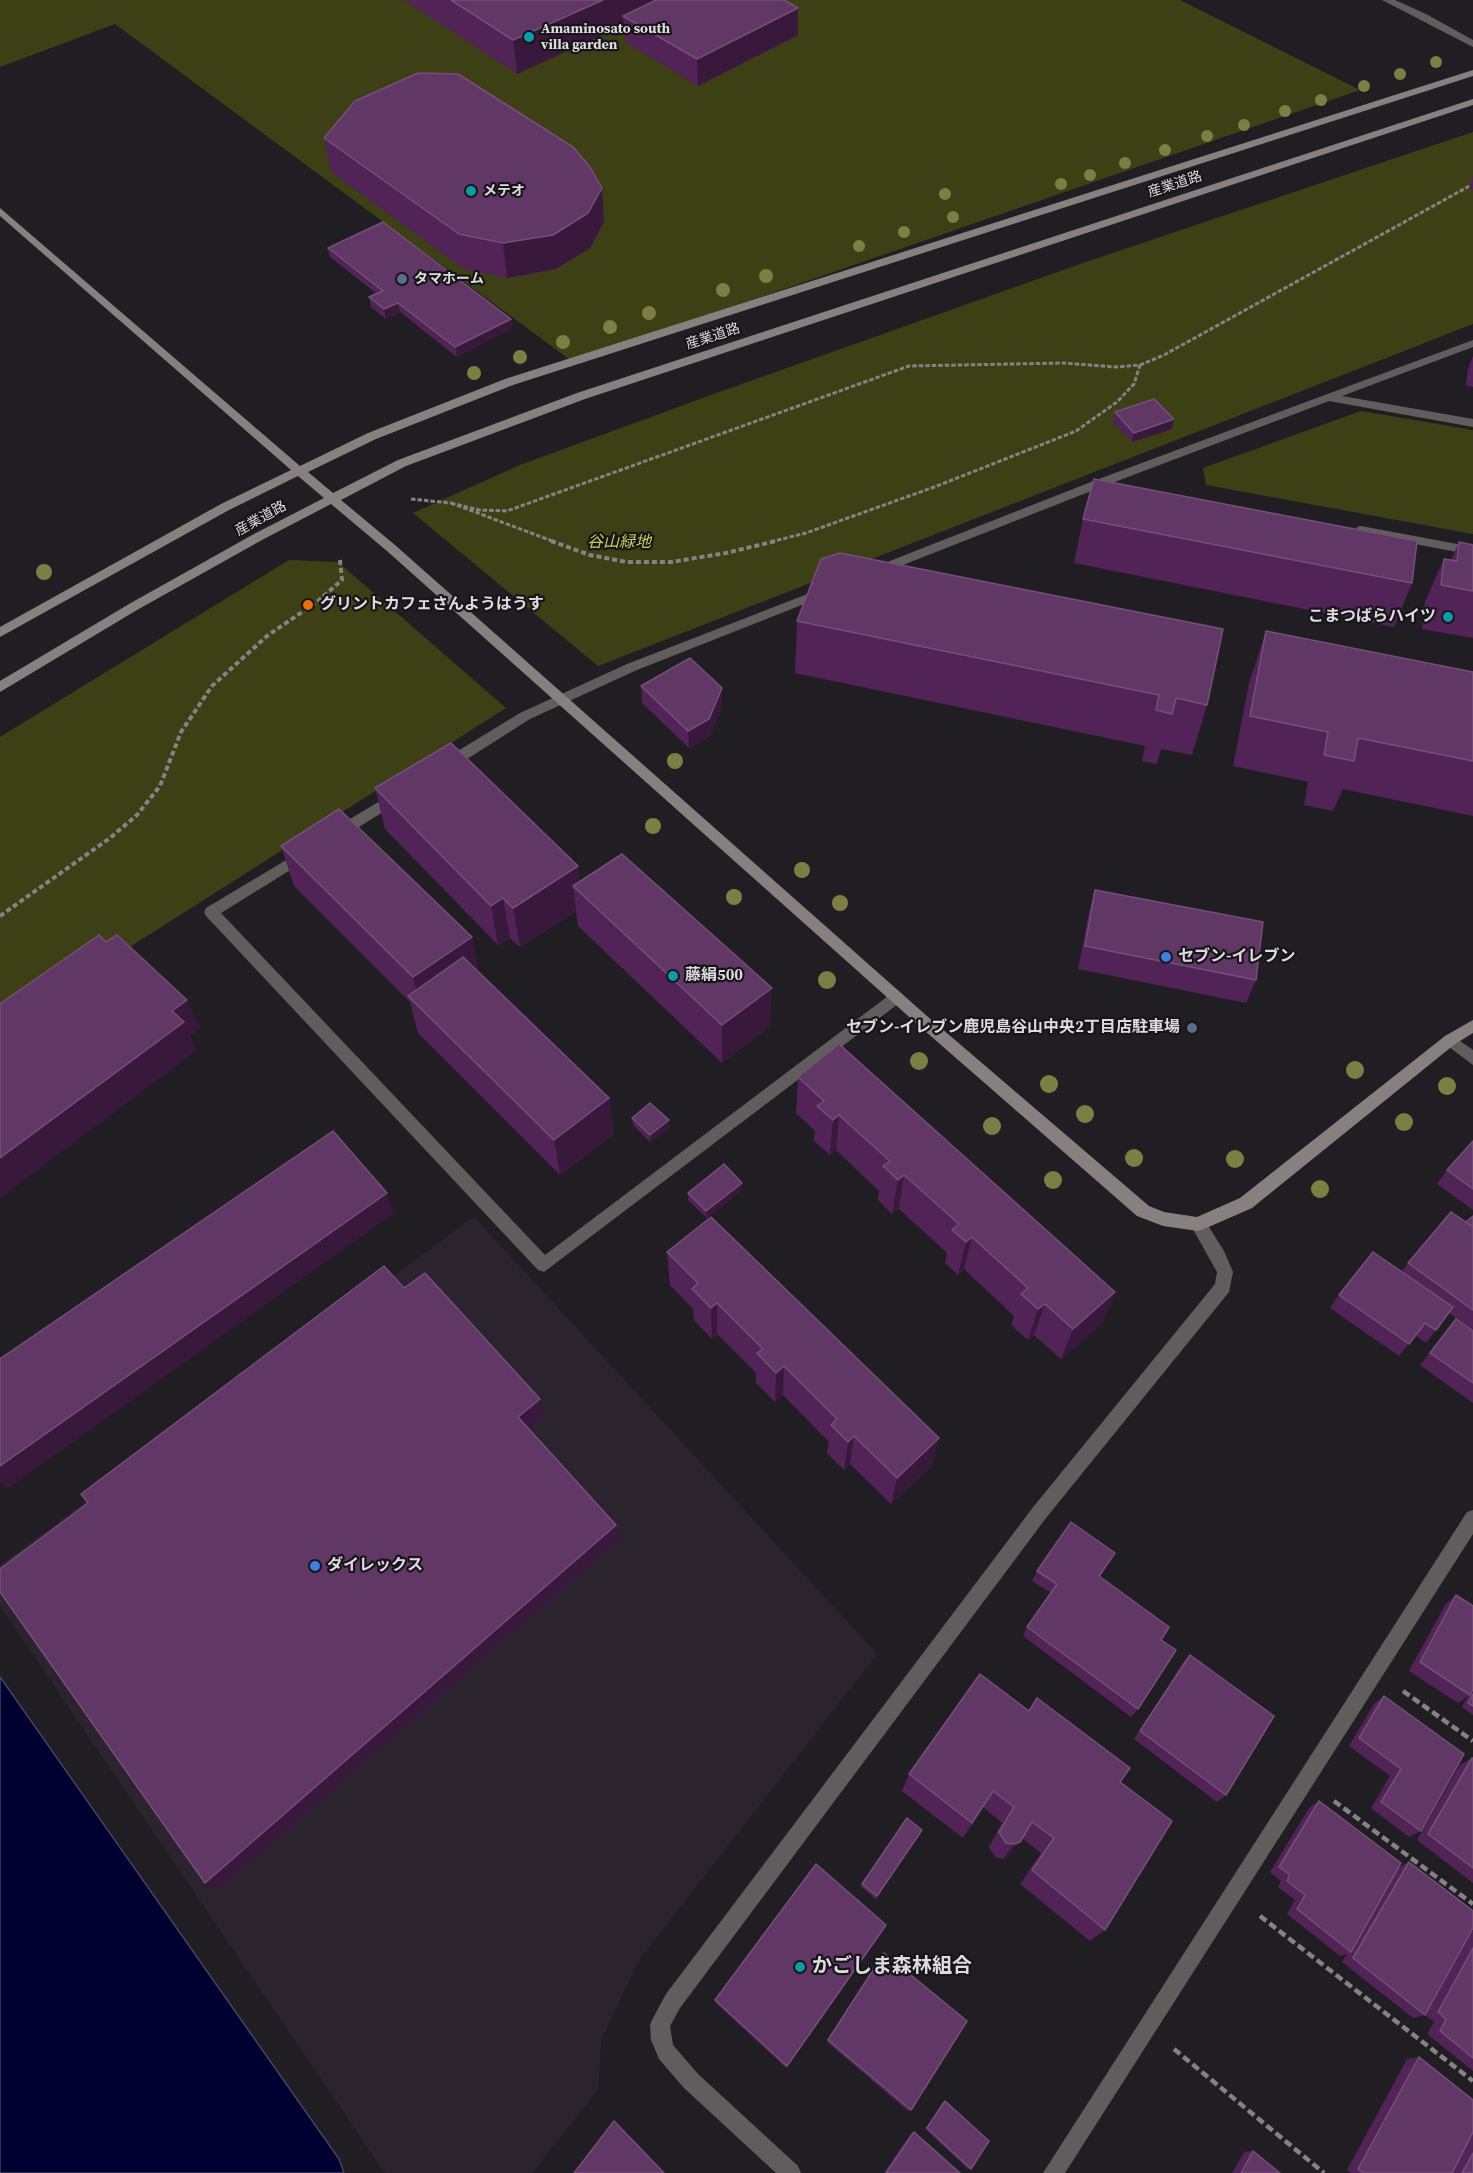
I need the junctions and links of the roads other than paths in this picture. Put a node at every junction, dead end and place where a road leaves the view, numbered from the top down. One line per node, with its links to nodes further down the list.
1 (1387, 0): 2 (street)
2 (1473, 44)
3 (1473, 73): 9 (main road, 産業道路)
4 (1473, 102): 12 (main road, 産業道路)
5 (0, 211): 9 (main road)
6 (1473, 343): 7 (street)
7 (1328, 398): 8 (street); 10 (street)
8 (1473, 423)
9 (299, 471): 12 (main road); 17 (main road, 産業道路)
10 (1100, 483): 11 (street); 15 (street)
11 (1124, 487)
12 (330, 498): 18 (main road, 産業道路); 19 (main road)
13 (1345, 527): 14 (street)
14 (1473, 551)
15 (866, 575)
16 (833, 588): 19 (street)
17 (0, 633)
18 (0, 687)
19 (564, 699): 20 (street); 22 (main road)
20 (434, 773)
21 (414, 786): 22 (street)
22 (897, 997): 26 (main road)
23 (1473, 1026): 24 (main road)
24 (1450, 1040): 25 (street); 26 (main road)
25 (1473, 1059)
26 (1198, 1224): 28 (street)
27 (1473, 1518): 29 (street)
28 (791, 2173)
29 (1053, 2173)

